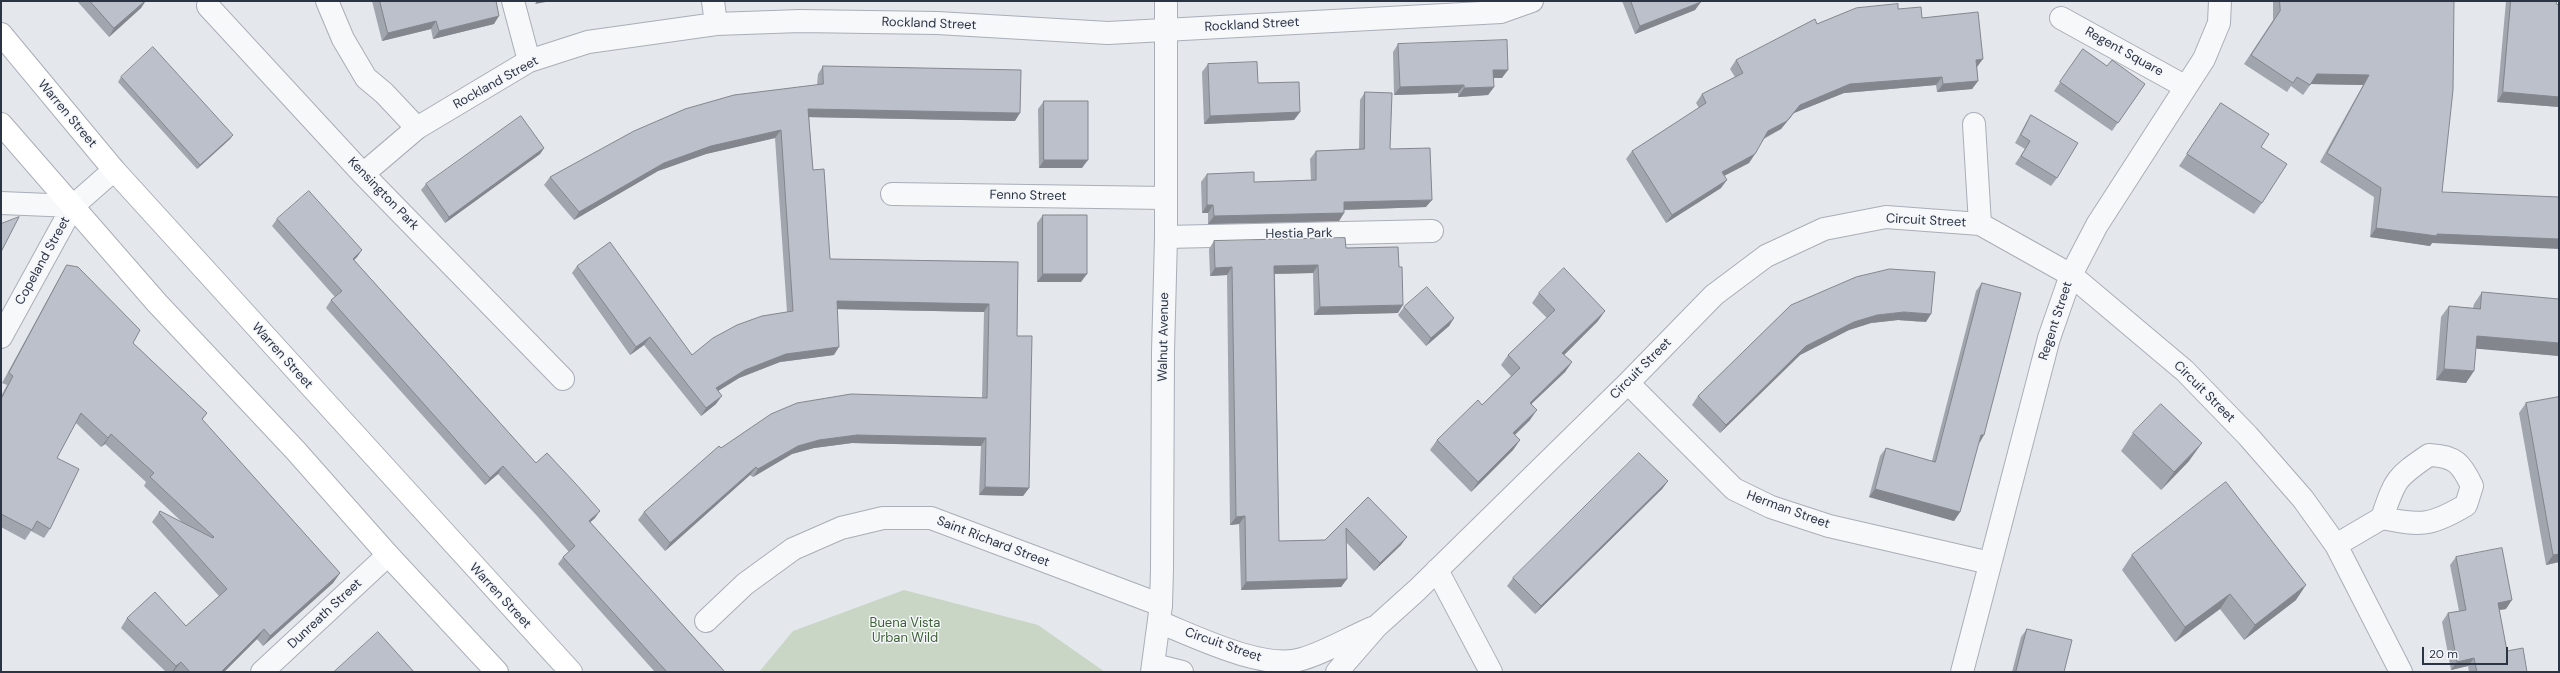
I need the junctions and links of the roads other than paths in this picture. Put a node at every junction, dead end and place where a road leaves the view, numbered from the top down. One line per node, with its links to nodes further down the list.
1 (328, 1): 16 (street)
2 (513, 1): 12 (street)
3 (713, 1): 9 (street)
4 (1166, 1): 10 (street, Walnut Avenue)
5 (1532, 1): 10 (street, Rockland Street)
6 (2220, 1): 13 (street, Regent Street)
7 (208, 6): 18 (street, Kensington Park)
8 (2061, 18): 13 (street, Regent Square)
9 (716, 24): 10 (street, Rockland Street); 12 (street, Rockland Street)
10 (1166, 30): 20 (street, Walnut Avenue)
11 (1, 34): 17 (main road, Warren Street)
12 (529, 61): 16 (street, Rockland Street)
13 (2186, 87): 26 (street, Regent Street)
14 (1, 124): 22 (main road)
15 (1974, 124): 23 (street)
16 (417, 128): 18 (street, Rockland Street)
17 (114, 170): 22 (street, Copeland Street); 41 (main road, Warren Street)
18 (363, 174): 28 (street, Kensington Park)
19 (892, 194): 20 (street, Fenno Street)
20 (1165, 198): 25 (street, Walnut Avenue)
21 (1, 203): 22 (street)
22 (74, 206): 27 (street, Copeland Street); 32 (main road)
23 (1980, 224): 26 (street, Circuit Street); 29 (street, Circuit Street)
24 (1432, 231): 25 (street, Hestia Park)
25 (1166, 237): 35 (street, Walnut Avenue)
26 (2072, 275): 31 (street, Circuit Street); 33 (street, Regent Street)
27 (1, 337)
28 (563, 379)
29 (1628, 383): 33 (street, Herman Street); 34 (street, Circuit Street)
30 (2382, 518): 31 (street)
31 (2336, 545): 47 (street, Circuit Street)
32 (388, 555): 39 (street, Dunreath Street); 40 (main road)
33 (1990, 563): 46 (street, Regent Street)
34 (1437, 570): 37 (street, Circuit Street); 45 (street)
35 (1160, 613): 36 (street, Saint Richard Street); 37 (street, Circuit Street); 38 (street, Walnut Avenue)
36 (706, 621)
37 (1377, 626): 43 (street, Circuit Street); 44 (street, Circuit Street)
38 (1153, 668): 42 (street)
39 (262, 672)
40 (497, 672)
41 (571, 672)
42 (1182, 672)
43 (1309, 672)
44 (1337, 672)
45 (1491, 672)
46 (1962, 672)
47 (2401, 672)

